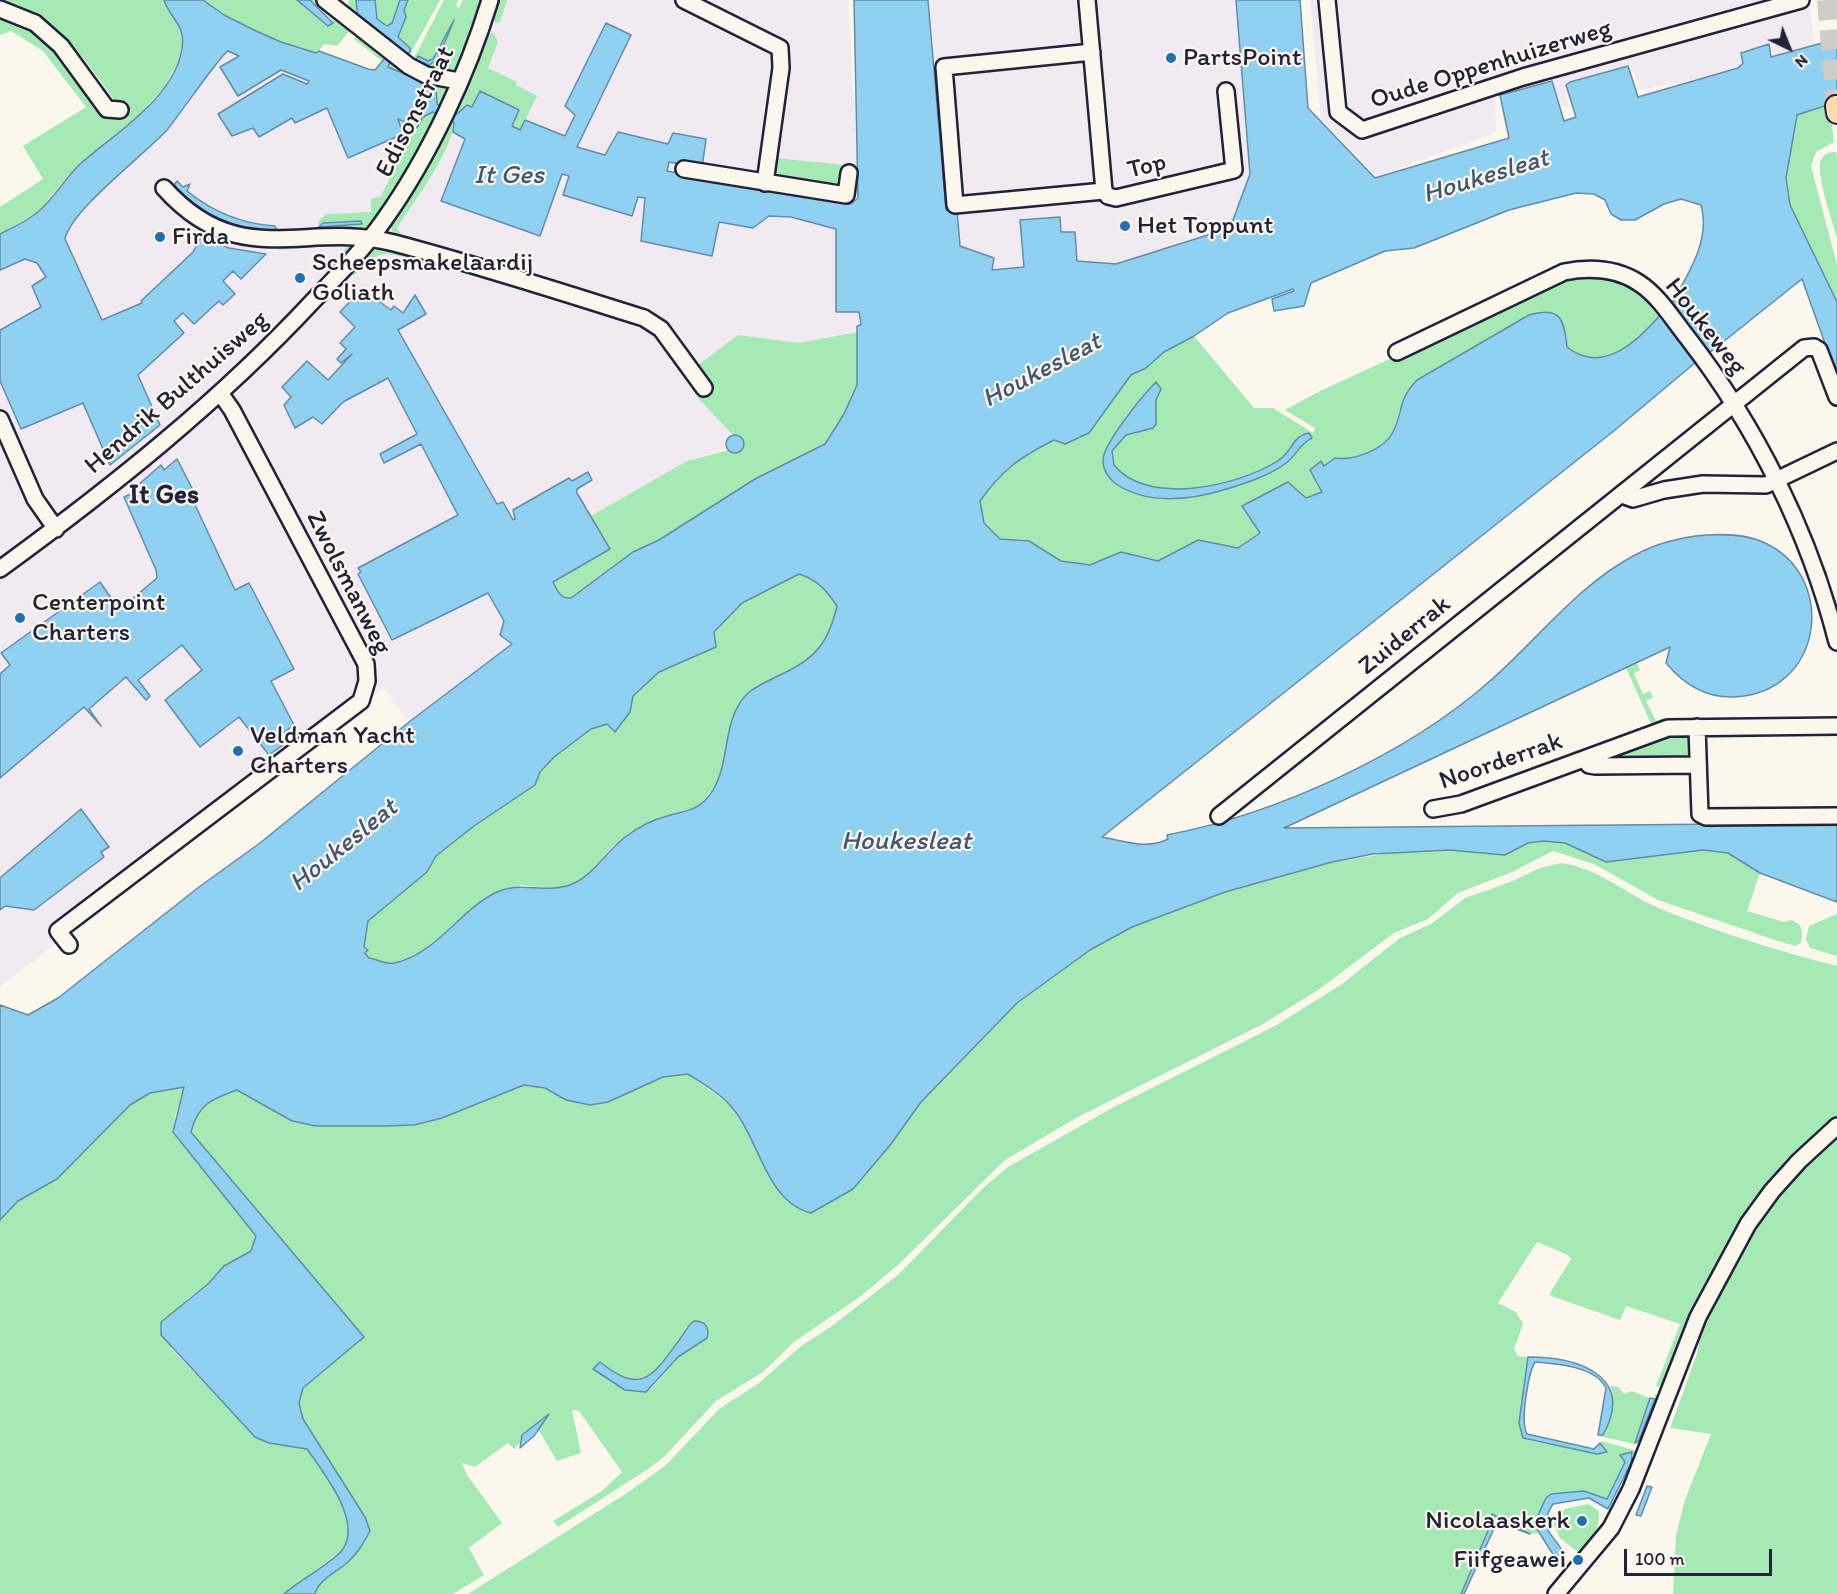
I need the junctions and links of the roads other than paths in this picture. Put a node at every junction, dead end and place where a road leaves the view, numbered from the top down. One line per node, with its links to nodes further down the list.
1 (325, 0): 10 (street)
2 (490, 0): 10 (street, Edisonstraat)
3 (684, 0): 15 (street)
4 (1087, 0): 9 (street)
5 (1327, 0): 7 (street, Oude Oppenhuizerweg)
6 (1801, 0): 7 (street, Oude Oppenhuizerweg)
7 (1768, 4)
8 (0, 9): 12 (street)
9 (1092, 52): 17 (street); 17 (street, Top)
10 (459, 81): 18 (street, Edisonstraat)
11 (1226, 91): 17 (street, Top)
12 (120, 110)
13 (684, 170): 15 (street)
14 (849, 173): 15 (street)
15 (765, 183)
16 (164, 188): 18 (street)
17 (1104, 191)
18 (370, 238): 20 (street); 21 (street, Hendrik Bulthuisweg)
19 (1397, 352): 23 (street, Houkeweg)
20 (704, 388)
21 (220, 393): 28 (street, Hendrik Bulthuisweg); 38 (street, Zwolsmanweg)
22 (1837, 396): 23 (street, Zuiderrak)
23 (1734, 404): 26 (street, Houkeweg); 27 (street, Zuiderrak)
24 (0, 419): 28 (street)
25 (1837, 451): 26 (street)
26 (1776, 480): 27 (street); 30 (street, Houkeweg)
27 (1622, 495): 36 (street, Zuiderrak)
28 (56, 529): 29 (street, Hendrik Bulthuisweg)
29 (0, 569)
30 (1837, 642)
31 (1837, 726): 32 (street, Noorderrak)
32 (1697, 727): 33 (street, Noorderrak); 34 (street)
33 (1584, 759): 34 (street, Noorderrak); 35 (street, Noorderrak)
34 (1697, 765): 37 (street)
35 (1433, 809)
36 (1219, 816)
37 (1837, 816)
38 (69, 945)
39 (1837, 1126): 40 (street)
40 (1556, 1594)

